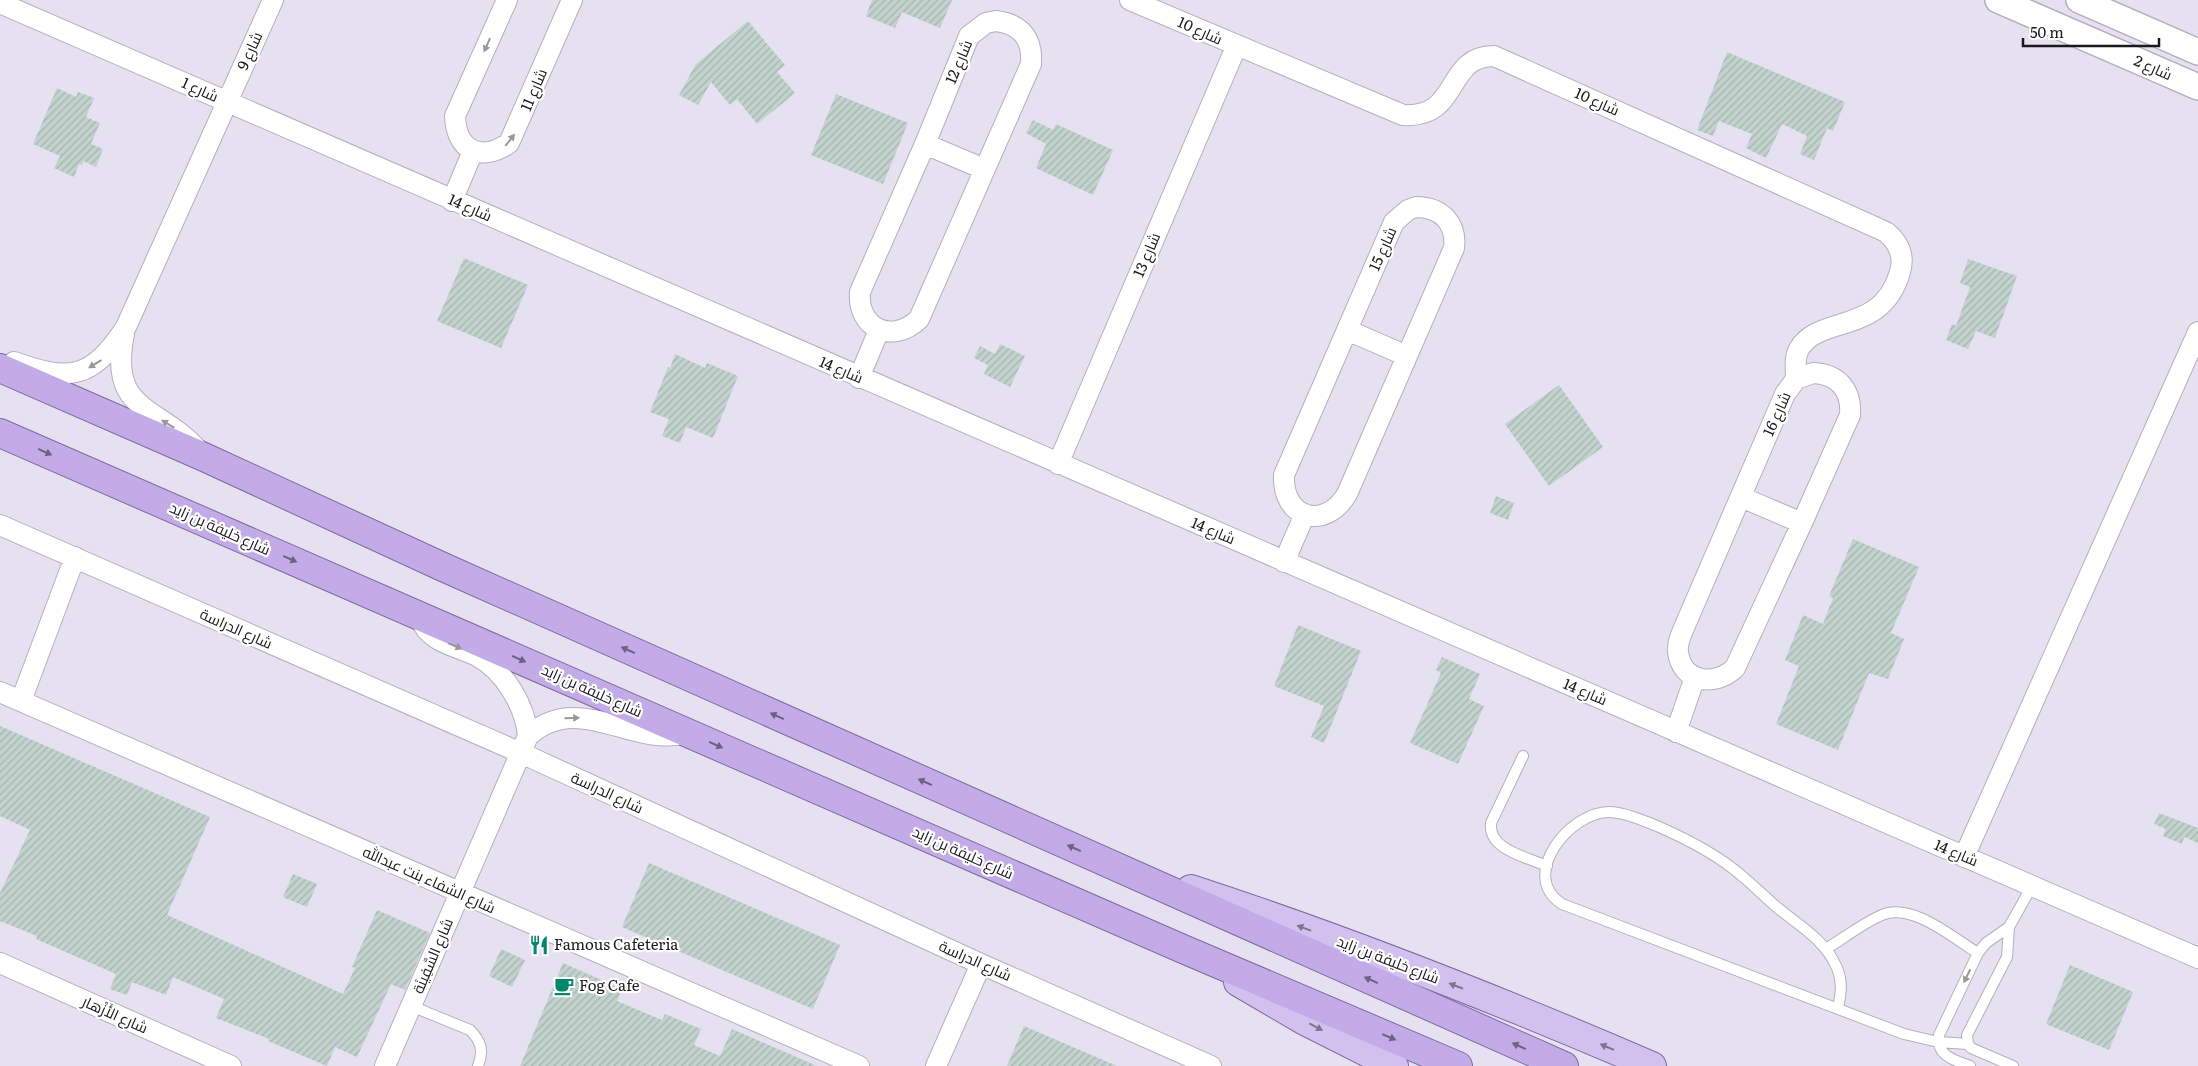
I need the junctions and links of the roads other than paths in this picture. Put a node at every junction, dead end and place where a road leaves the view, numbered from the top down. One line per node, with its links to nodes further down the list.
1 (274, 0): 12 (street, شارع 9)
2 (506, 0): 14 (street, one-way to 14)
3 (572, 0): 14 (street, شارع 11, one-way to 3)
4 (1130, 0): 9 (street, شارع 10)
5 (1998, 0): 11 (street, شارع 2)
6 (2079, 0): 10 (street)
7 (0, 3): 8 (street, شارع 1)
8 (28, 7): 12 (street, شارع 1)
9 (1236, 46): 25 (street, شارع 10); 28 (street, شارع 13)
10 (2198, 52)
11 (2198, 87)
12 (228, 103): 16 (street, شارع 14); 17 (street, شارع 1)
13 (925, 144): 15 (street); 15 (street, شارع 12); 18 (street, شارع 12)
14 (473, 151): 16 (street)
15 (984, 169): 18 (street, شارع 12)
16 (452, 201): 24 (street, شارع 14)
17 (126, 327): 22 (street, شارع 1, one-way to 22); 27 (street, شارع 1, one-way to 17)
18 (879, 330): 24 (street)
19 (1347, 330): 21 (street); 21 (street, شارع 15); 30 (street, شارع 15)
20 (2198, 332): 43 (street)
21 (1407, 356): 30 (street, شارع 15)
22 (0, 357)
23 (0, 368): 27 (highway, شارع خليفة بن زايد)
24 (859, 378): 28 (street, شارع 14)
25 (1796, 380): 29 (street, شارع 16); 31 (street, شارع 16)
26 (0, 433): 35 (highway, شارع خليفة بن زايد, one-way to 35)
27 (204, 457): 45 (highway, شارع خليفة بن زايد, one-way to 27)
28 (1058, 464): 34 (street, شارع 14)
29 (1741, 497): 31 (street); 36 (street, شارع 16)
30 (1305, 514): 34 (street)
31 (1802, 523): 36 (street, شارع 16)
32 (0, 525): 33 (street, شارع الدراسة)
33 (75, 557): 38 (street); 41 (street, شارع الدراسة)
34 (1284, 562): 39 (street, شارع 14)
35 (420, 616): 40 (highway, شارع خليفة بن زايد, one-way to 40); 41 (street, one-way to 41)
36 (1695, 677): 39 (street)
37 (0, 692): 38 (street, شارع الشفاء بنت عبدالله)
38 (21, 701): 47 (street, شارع الشفاء بنت عبدالله)
39 (1676, 732): 43 (street, شارع 14)
40 (687, 733): 41 (street, one-way to 40); 49 (highway, شارع خليفة بن زايد, one-way to 49)
41 (524, 744): 47 (street, شارع السَّفِينَة); 54 (street, شارع الدراسة)
42 (1523, 756): 44 (lane)
43 (1964, 857): 46 (street, شارع 14)
44 (1546, 866): 50 (lane); 56 (lane)
45 (1118, 868): 67 (highway, شارع خليفة بن زايد, one-way to 45); 68 (main road, شارع خليفة بن زايد, one-way to 45)
46 (2032, 886): 48 (lane); 52 (street, شارع 14)
47 (460, 894): 55 (street, شارع السَّفِينَة); 62 (street, شارع الشفاء بنت عبدالله)
48 (2009, 927): 51 (lane); 58 (lane)
49 (1183, 949): 65 (main road, شارع خليفة بن زايد, one-way to 65); 66 (highway, شارع خليفة بن زايد, one-way to 66)
50 (1826, 949): 51 (lane); 56 (lane)
51 (1978, 953): 57 (lane, one-way to 57)
52 (2198, 958)
53 (0, 963): 59 (street, شارع الأَزْهار)
54 (981, 964): 63 (street); 64 (street, شارع الدراسة)
55 (411, 1006): 60 (street, شارع السَّفِينَة); 61 (lane)
56 (1838, 1008): 57 (lane)
57 (1938, 1042): 58 (lane); 69 (lane)
58 (1968, 1044): 70 (lane)
59 (231, 1066)
60 (385, 1066)
61 (478, 1066)
62 (859, 1066)
63 (936, 1066)
64 (1211, 1066)
65 (1394, 1066)
66 (1458, 1066)
67 (1564, 1066)
68 (1652, 1066)
69 (1970, 1066)
70 (2013, 1066)

